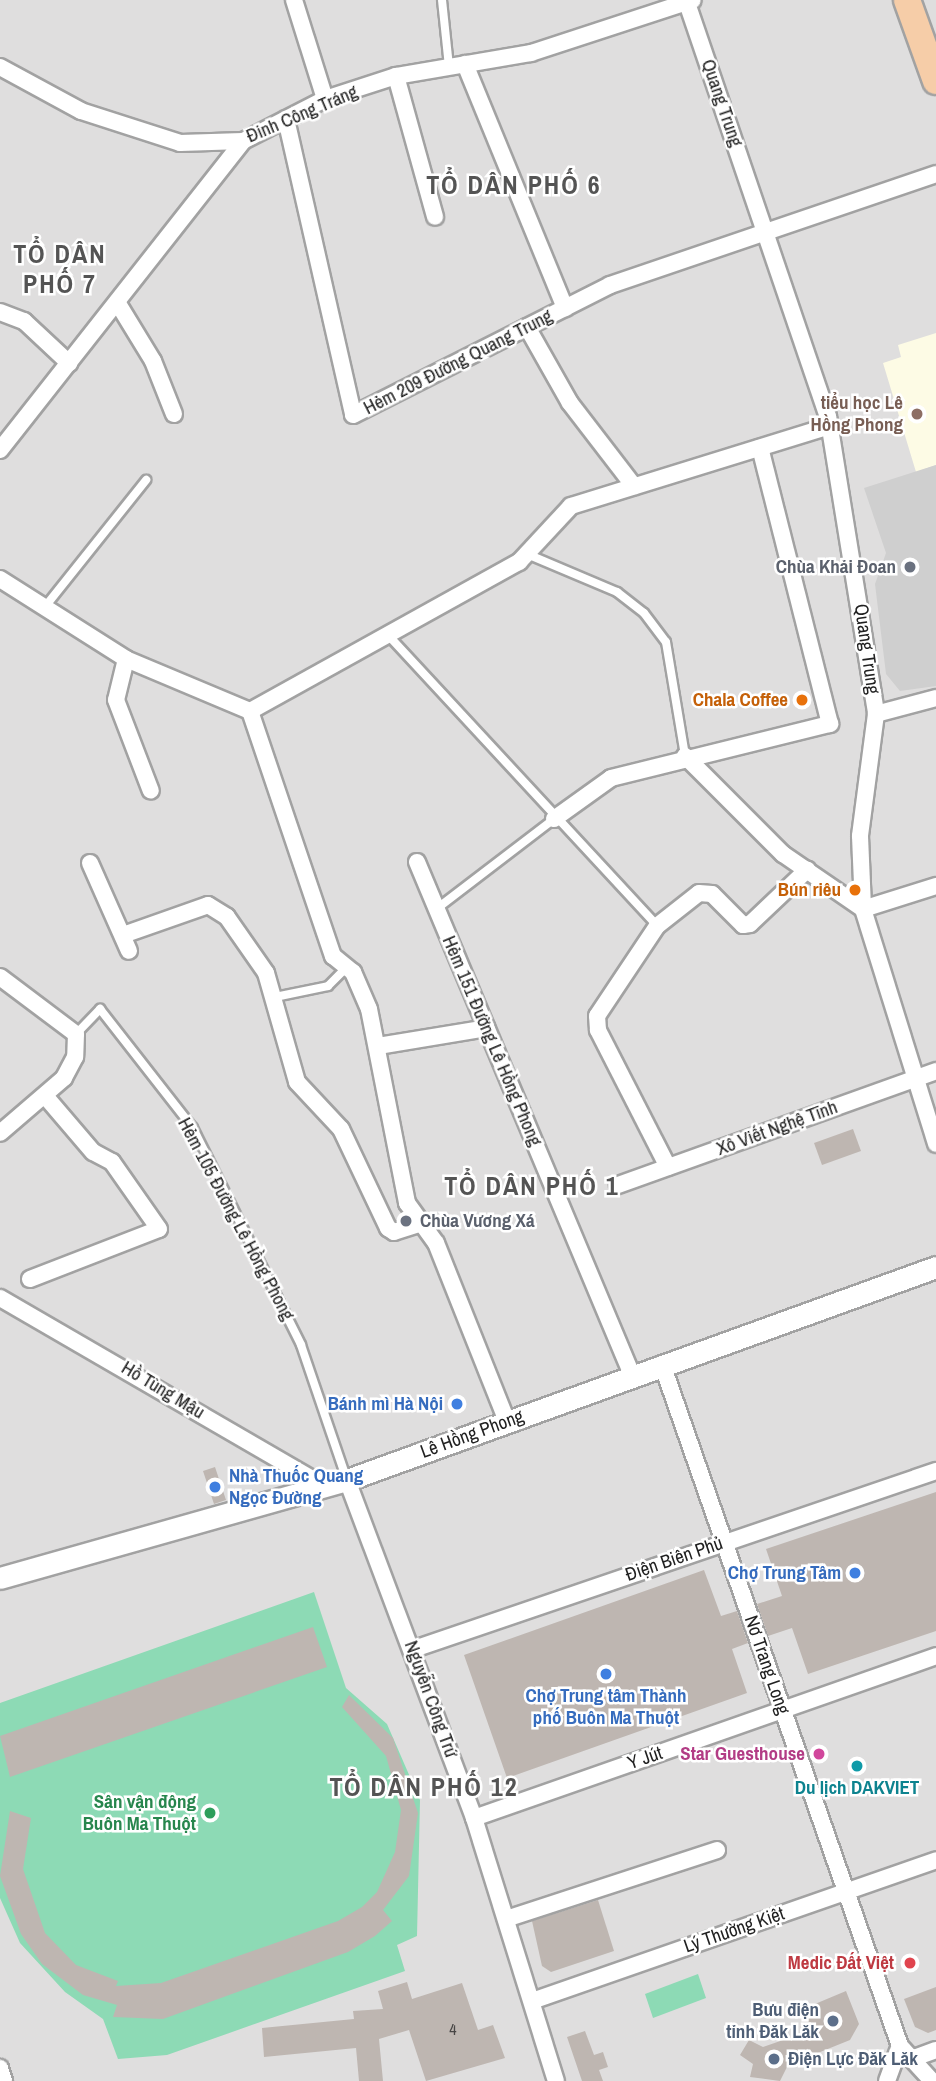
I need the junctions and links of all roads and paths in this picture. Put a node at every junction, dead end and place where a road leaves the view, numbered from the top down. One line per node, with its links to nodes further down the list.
1 (294, 0): 9 (street)
2 (442, 0): 5 (lane)
3 (907, 0): 8 (main road)
4 (688, 1): 5 (street, Đinh Công Tráng); 14 (street, Quang Trung)
5 (457, 66): 7 (street, Đinh Công Tráng); 16 (street)
6 (0, 67): 11 (street, Đinh Công Tráng)
7 (396, 76): 9 (street, Đinh Công Tráng); 13 (street)
8 (936, 81)
9 (325, 99): 10 (street, Đinh Công Tráng)
10 (286, 119): 11 (street, Đinh Công Tráng); 18 (street, Hẻm 209 Đường Quang Trung)
11 (243, 141): 15 (street)
12 (936, 174): 14 (street, Hẻm 209 Đường Quang Trung)
13 (435, 218)
14 (768, 232): 16 (street, Hẻm 209 Đường Quang Trung); 21 (street, Quang Trung)
15 (117, 302): 19 (street); 20 (street)
16 (565, 308): 18 (street, Hẻm 209 Đường Quang Trung)
17 (0, 312): 19 (street)
18 (527, 327): 25 (street)
19 (69, 363): 23 (street)
20 (174, 414)
21 (830, 426): 22 (street); 33 (street, Quang Trung)
22 (760, 448): 25 (street); 34 (street)
23 (0, 450)
24 (146, 480): 28 (lane)
25 (634, 486): 26 (street)
26 (527, 554): 29 (street); 34 (lane)
27 (0, 579): 28 (street)
28 (42, 610): 30 (street)
29 (388, 635): 32 (street); 36 (lane)
30 (126, 659): 32 (street); 35 (street)
31 (936, 698): 33 (street)
32 (250, 711): 44 (street)
33 (876, 714): 41 (street, Quang Trung)
34 (685, 756): 36 (street); 39 (street)
35 (151, 791)
36 (554, 819): 42 (lane); 43 (lane)
37 (417, 862): 42 (street, Hẻm 151 Đường Lê Hồng Phong)
38 (90, 863): 46 (street)
39 (807, 870): 41 (street); 43 (street)
40 (936, 886): 41 (street)
41 (863, 909): 51 (street, Quang Trung)
42 (435, 910): 47 (street, Hẻm 151 Đường Lê Hồng Phong)
43 (657, 926): 55 (street)
44 (348, 966): 46 (lane); 49 (street)
45 (0, 977): 48 (street)
46 (275, 998): 57 (street)
47 (486, 1028): 49 (street); 62 (street, Hẻm 151 Đường Lê Hồng Phong)
48 (76, 1034): 52 (street); 65 (lane, Hẻm 105 Đường Lê Hồng Phong)
49 (378, 1045): 57 (street)
50 (936, 1071): 51 (street, Xô Viết Nghệ Tĩnh)
51 (915, 1078): 54 (street, Quang Trung); 55 (street, Xô Viết Nghệ Tĩnh)
52 (46, 1097): 53 (street); 59 (street)
53 (0, 1133)
54 (936, 1144)
55 (668, 1167): 56 (street, Xô Viết Nghệ Tĩnh)
56 (618, 1185)
57 (422, 1223): 63 (street)
58 (936, 1267): 61 (street, Lê Hồng Phong)
59 (30, 1279)
60 (0, 1298): 66 (street, Hồ Tùng Mậu)
61 (662, 1364): 62 (street, Lê Hồng Phong); 67 (street, Nơ Trang Long)
62 (632, 1375): 63 (street, Lê Hồng Phong)
63 (507, 1421): 65 (street, Lê Hồng Phong)
64 (936, 1471): 67 (street, Điện Biên Phủ)
65 (347, 1480): 66 (street, Lê Hồng Phong); 69 (street, Nguyễn Công Trứ)
66 (324, 1486): 68 (street, Lê Hồng Phong)
67 (724, 1541): 69 (street, Điện Biên Phủ); 71 (street, Nơ Trang Long)
68 (0, 1578)
69 (414, 1649): 72 (street, Nguyễn Công Trứ)
70 (936, 1656): 71 (street, Y Jút)
71 (783, 1709): 72 (street, Y Jút); 75 (street, Nơ Trang Long)
72 (474, 1818): 76 (street, Nguyễn Công Trứ)
73 (717, 1850): 76 (street)
74 (936, 1860): 75 (street, Lý Thường Kiệt)
75 (846, 1891): 77 (street, Lý Thường Kiệt); 78 (street, Nơ Trang Long)
76 (506, 1919): 77 (street, Nguyễn Công Trứ)
77 (532, 2001): 83 (street, Nguyễn Công Trứ)
78 (900, 2046): 80 (street); 84 (street)
79 (936, 2050): 80 (street)
80 (915, 2058): 85 (street)
81 (0, 2068): 82 (street)
82 (4, 2081)
83 (556, 2081)
84 (887, 2081)
85 (932, 2081)

